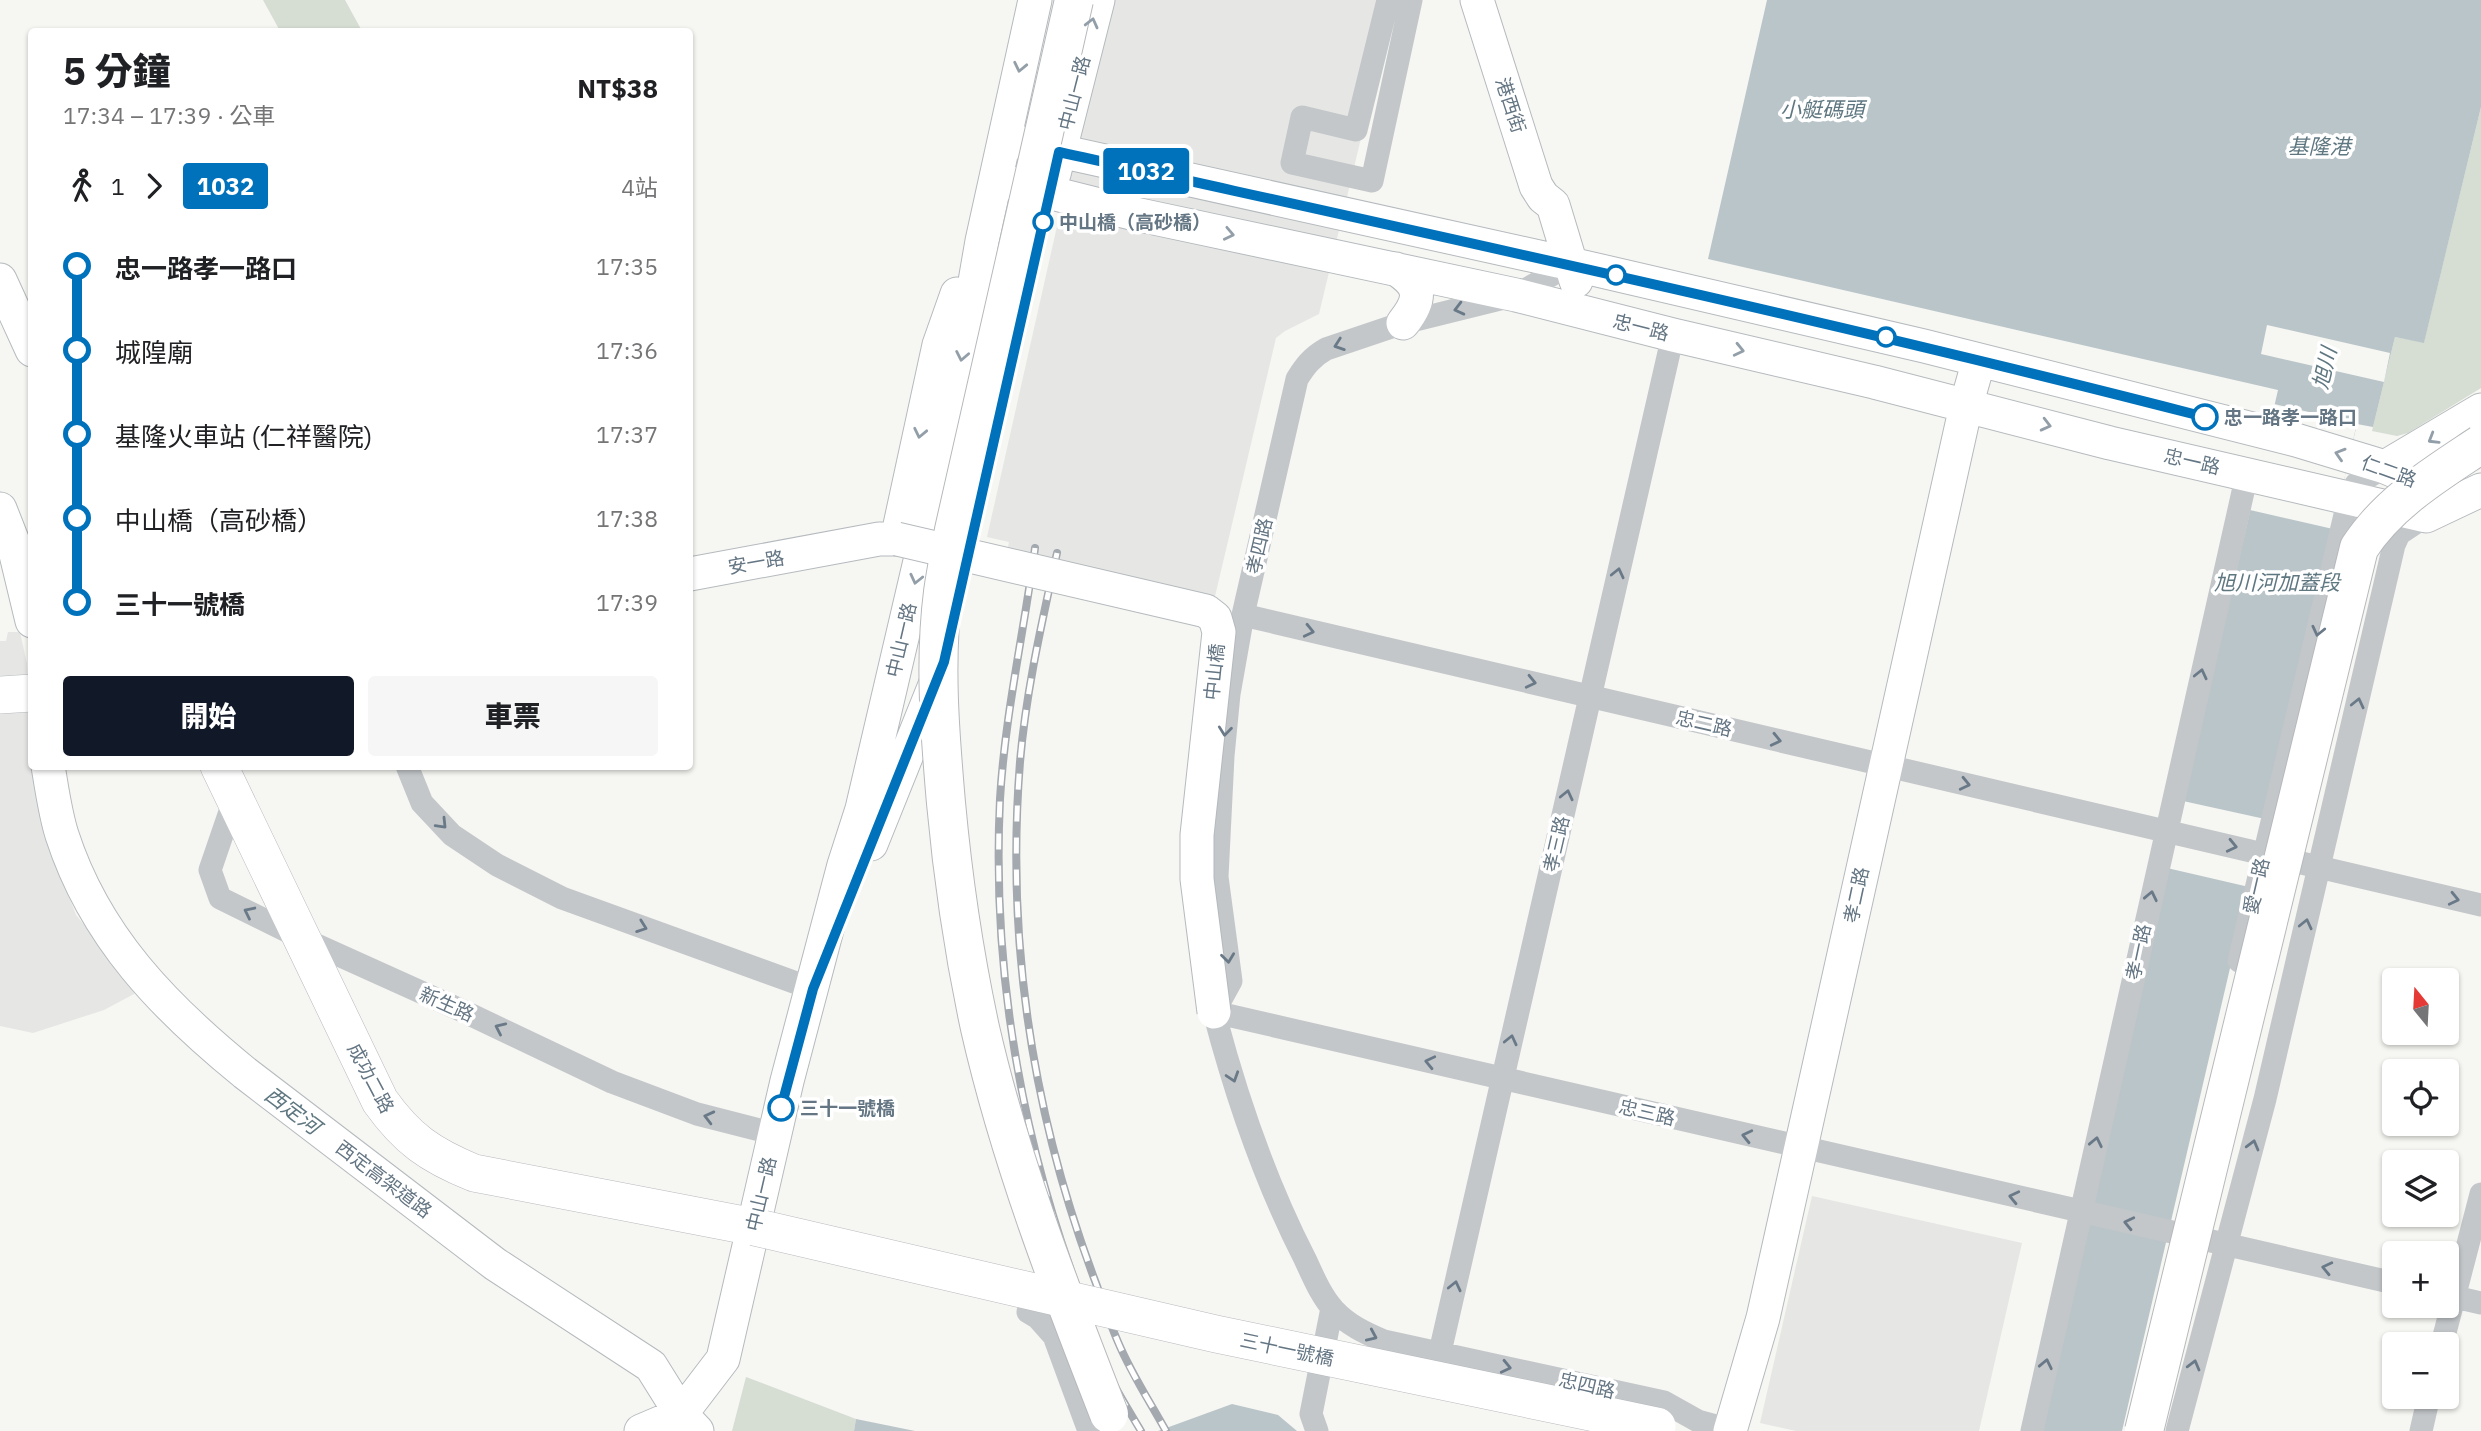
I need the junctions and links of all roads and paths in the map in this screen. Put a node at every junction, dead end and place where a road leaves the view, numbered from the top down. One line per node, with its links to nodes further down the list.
1 (1035, 0): 8 (street, 中山一路, one-way to 8)
2 (1074, 0): 67 (highway, bridge)
3 (1098, 0): 9 (street, 中山一路, one-way to 3)
4 (1388, 0): 5 (street)
5 (1411, 0)
6 (1477, 0): 12 (street, 港西街)
7 (1498, 0): 12 (street, 港西街)
8 (1005, 139): 9 (street); 10 (street, 中山一路)
9 (1059, 152): 11 (street, 中山一路); 14 (street)
10 (996, 179): 11 (street, 忠一路); 13 (street, 中山一路)
11 (1050, 191): 15 (street, 忠一路, one-way to 15); 48 (street, 中山一路)
12 (1553, 205): 14 (street, 港西街)
13 (982, 241): 33 (street, one-way to 33); 48 (street, 中山一路, one-way to 48)
14 (1571, 264): 17 (street, 孝四路); 18 (street, 港西街); 22 (street)
15 (1396, 269): 17 (street, 忠一路); 19 (street)
16 (0, 280): 21 (street)
17 (1516, 295): 18 (street, 忠一路); 19 (street, 孝四路, one-way to 19)
18 (1586, 314): 20 (street, 忠一路)
19 (1403, 323): 36 (street, 孝四路, one-way to 36)
20 (1673, 335): 23 (street, 忠一路, one-way to 23); 37 (street, 孝三路, one-way to 20)
21 (28, 341)
22 (1986, 361): 23 (street, 孝二路); 26 (street, 仁二路, one-way to 22)
23 (1973, 408): 27 (street, 忠一路, one-way to 27); 38 (street, 孝二路)
24 (2480, 420): 26 (street, one-way to 26); 74 (highway, bridge)
25 (2481, 455): 75 (highway)
26 (2385, 467): 29 (street); 30 (street, 仁二路)
27 (2247, 474): 28 (street, 忠一路); 43 (street, 孝一路, one-way to 27)
28 (2284, 483): 29 (street, 仁二路)
29 (2349, 498): 32 (street, 仁二路); 44 (street, 愛一路, one-way to 44)
30 (2475, 498): 32 (street)
31 (0, 509): 35 (street)
32 (2426, 516): 45 (street, one-way to 32)
33 (897, 539): 34 (street, 安一路); 49 (street, 中山橋, bridge)
34 (693, 573)
35 (28, 604)
36 (1243, 615): 37 (street, 忠二路, one-way to 37); 49 (street, 孝四路, one-way to 49)
37 (1590, 696): 38 (street, 忠二路, one-way to 38); 50 (street, 孝三路, one-way to 37)
38 (1892, 767): 43 (street, 忠二路, one-way to 43); 52 (street, 孝二路)
39 (49, 770): 66 (street, 西定高架道路)
40 (221, 770): 42 (main road, 成功二路)
41 (409, 770): 48 (street, one-way to 48)
42 (234, 800): 47 (main road, 成功二路); 47 (street, 新生路, one-way to 42)
43 (2166, 830): 44 (street, 忠二路, one-way to 44); 54 (street, 孝一路, one-way to 43)
44 (2264, 853): 45 (street, 忠二路); 56 (street, 愛一路)
45 (2319, 866): 46 (street, 忠二路, one-way to 46); 57 (street, one-way to 45)
46 (2481, 905)
47 (301, 938): 51 (street, 新生路, one-way to 47); 55 (main road, 成功二路)
48 (813, 989): 51 (street, 中山一路)
49 (1214, 1012): 50 (street, 忠三路, one-way to 49); 62 (street, one-way to 62)
50 (1502, 1079): 52 (street, 忠三路, one-way to 50); 64 (street, 孝三路, one-way to 50)
51 (775, 1134): 55 (street, 中山一路)
52 (1807, 1150): 54 (street, 忠三路, one-way to 52); 71 (street, 孝二路)
53 (2481, 1194): 58 (street)
54 (2081, 1212): 56 (street, 忠三路, one-way to 54); 72 (street, 孝一路, one-way to 54)
55 (754, 1227): 66 (street, 中山一路); 68 (main road, 三十一號橋, bridge)
56 (2176, 1233): 57 (street, 忠三路); 73 (street, 愛一路)
57 (2225, 1245): 59 (street, 忠三路, one-way to 57); 76 (street, one-way to 57)
58 (2459, 1266)
59 (2382, 1280)
60 (2459, 1298): 61 (street)
61 (2481, 1303)
62 (1332, 1308): 64 (street, 忠四路, one-way to 64); 70 (street)
63 (1028, 1312): 67 (street)
64 (1440, 1352): 71 (street, 忠四路, one-way to 71)
65 (2426, 1409): 77 (street)
66 (688, 1417): 69 (street)
67 (1099, 1423)
68 (1668, 1428)
69 (641, 1431)
70 (1317, 1431)
71 (1737, 1431)
72 (2032, 1431)
73 (2130, 1431)
74 (2144, 1431)
75 (2157, 1431)
76 (2176, 1431)
77 (2421, 1431)

